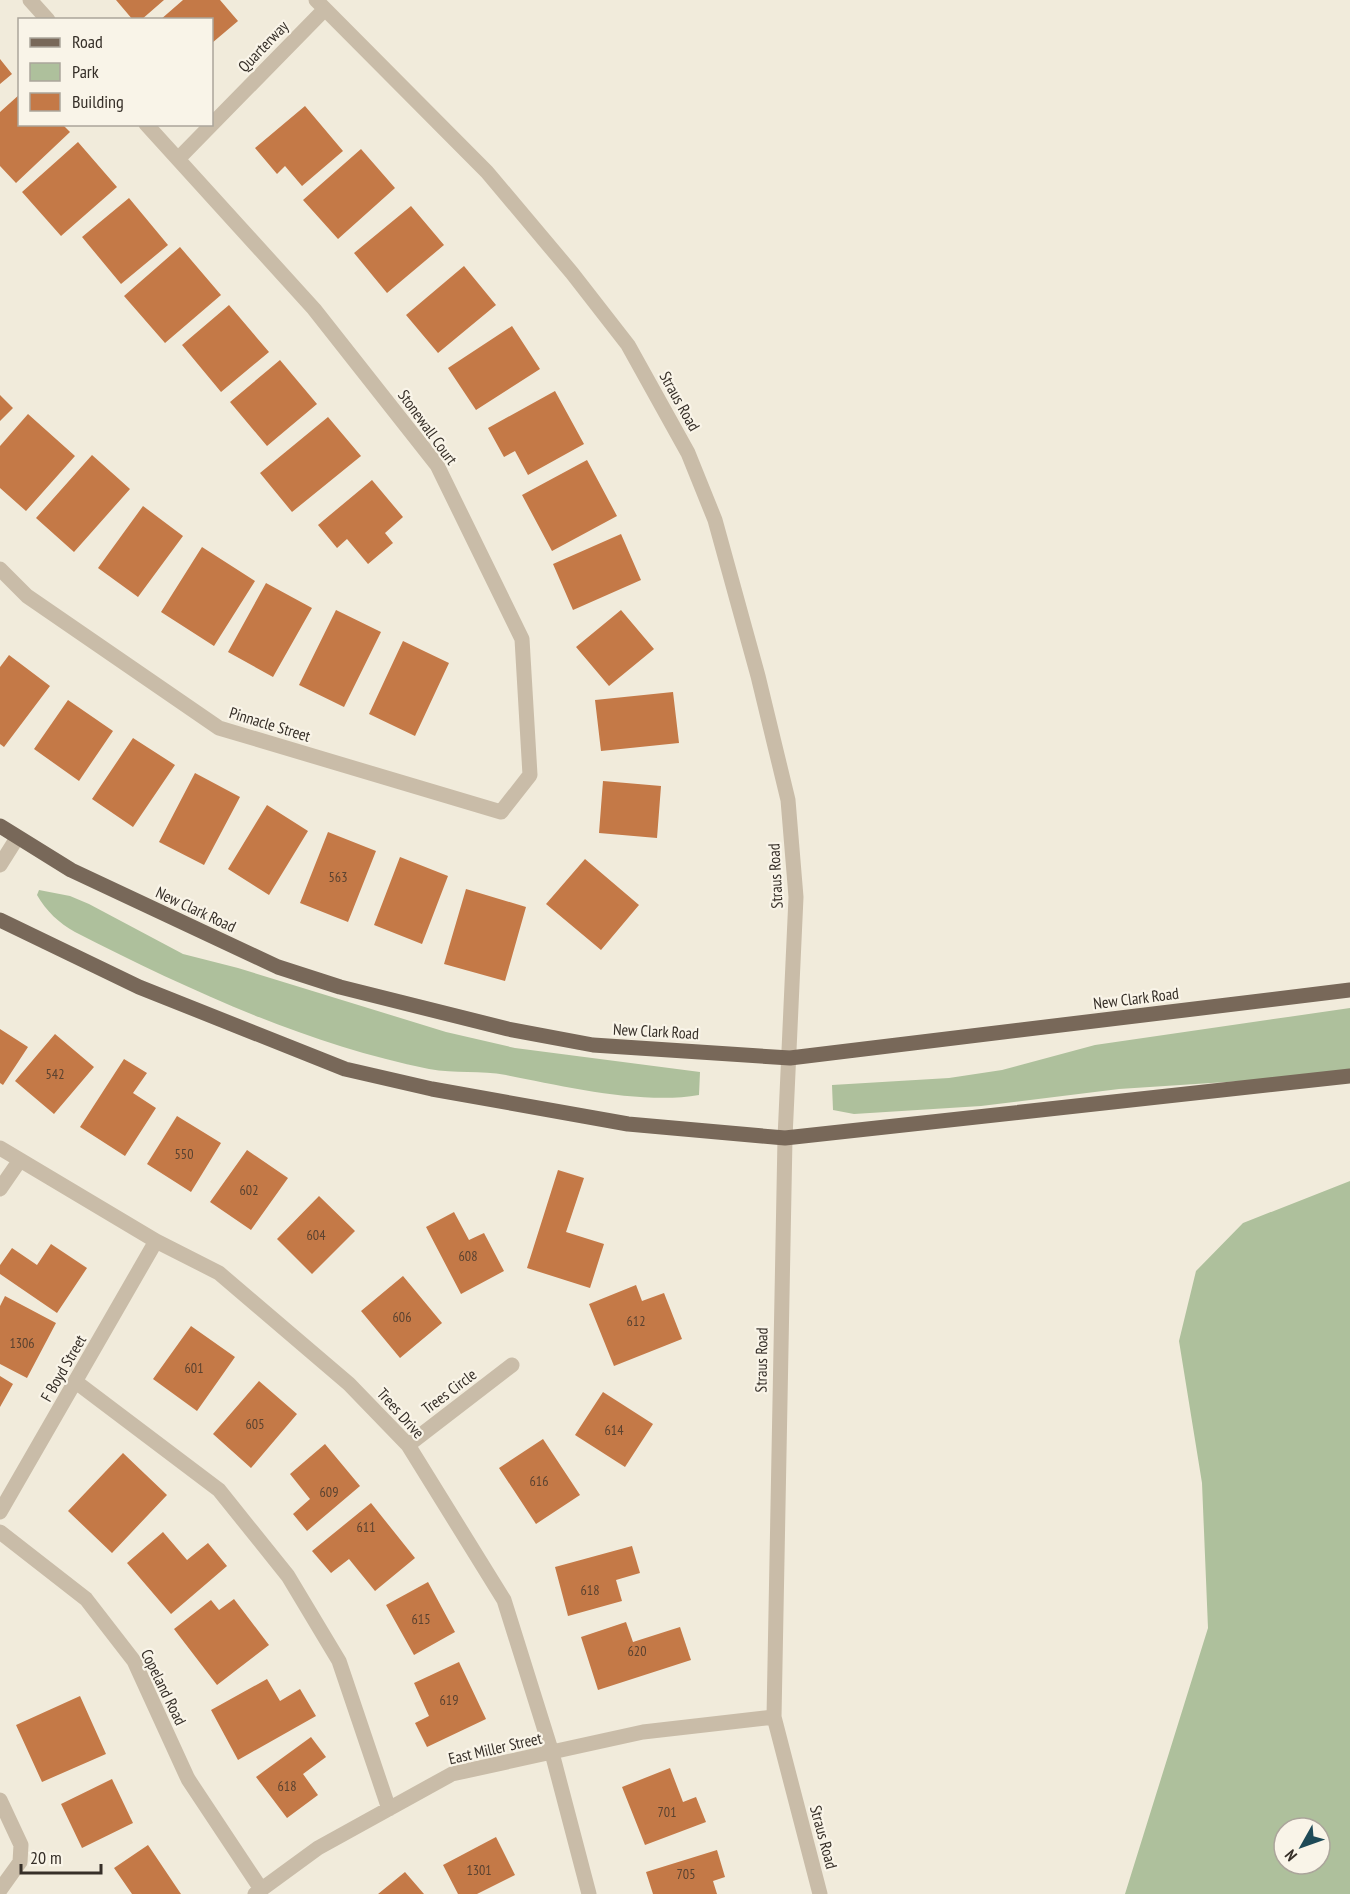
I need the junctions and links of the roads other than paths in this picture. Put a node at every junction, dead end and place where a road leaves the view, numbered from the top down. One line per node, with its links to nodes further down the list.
1 (30, 0): 3 (street)
2 (320, 5): 4 (street, Quarterway); 15 (street, Straus Road)
3 (46, 18)
4 (213, 121)
5 (148, 126): 7 (street, Stonewall Court)
6 (208, 126): 7 (street, Quarterway)
7 (178, 159): 9 (street, Stonewall Court)
8 (0, 569): 9 (street, Pinnacle Street)
9 (501, 812)
10 (0, 826): 11 (main road, New Clark Road)
11 (17, 838): 12 (street); 15 (main road, New Clark Road)
12 (0, 865)
13 (0, 920): 17 (main road)
14 (1350, 990): 15 (main road, New Clark Road)
15 (790, 1058): 17 (street, Straus Road)
16 (1350, 1076): 17 (main road)
17 (785, 1138): 27 (street, Straus Road)
18 (0, 1148): 19 (street, Trees Drive)
19 (20, 1160): 20 (street); 21 (street, Trees Drive)
20 (0, 1189)
21 (156, 1241): 23 (street, F Boyd Street); 24 (street, Trees Drive)
22 (512, 1365): 24 (street, Trees Circle)
23 (76, 1382): 25 (street, F Boyd Street); 30 (street)
24 (408, 1445): 28 (street, Trees Drive)
25 (0, 1512)
26 (0, 1532): 32 (street, Copeland Road)
27 (774, 1718): 28 (street, East Miller Street); 34 (street, Straus Road)
28 (552, 1754): 30 (street, East Miller Street); 33 (street, Trees Drive)
29 (0, 1800): 31 (street)
30 (389, 1809): 32 (street, East Miller Street)
31 (0, 1890)
32 (258, 1891)
33 (589, 1894)
34 (820, 1894)

